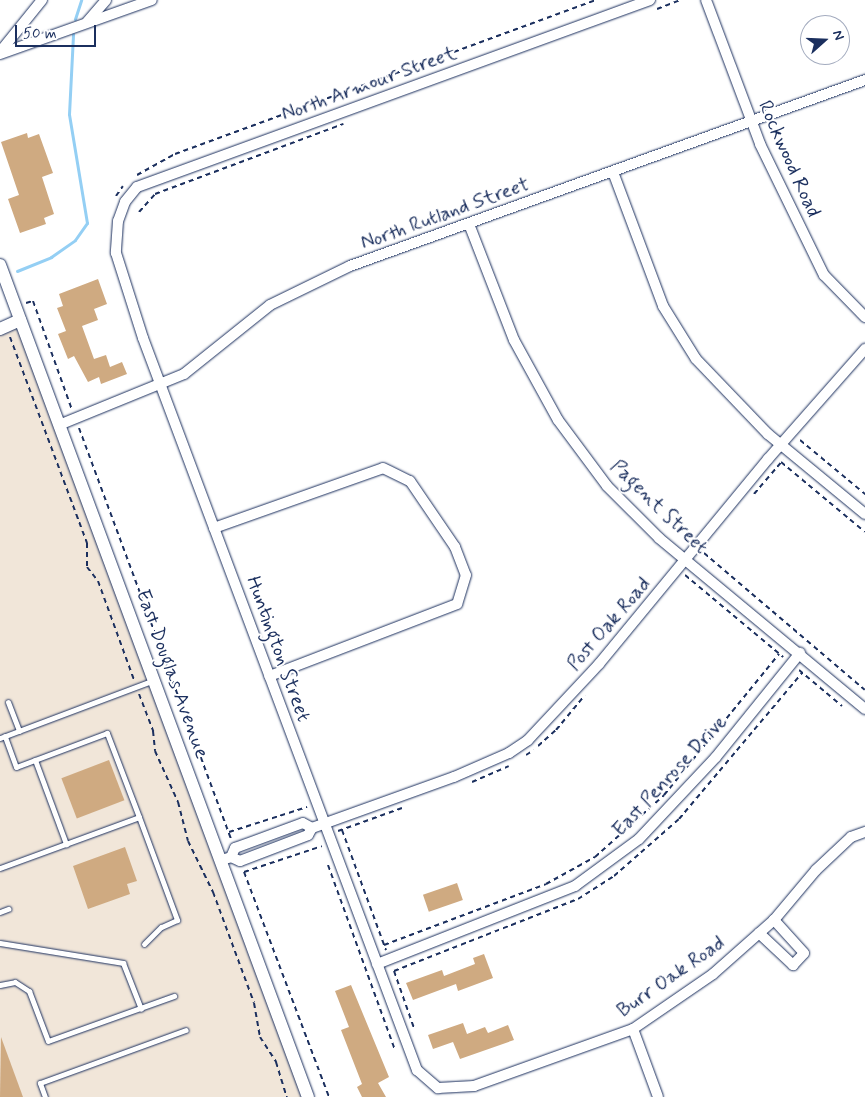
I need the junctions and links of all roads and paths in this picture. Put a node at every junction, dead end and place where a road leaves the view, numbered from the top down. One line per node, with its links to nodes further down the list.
1 (42, 0): 9 (street)
2 (106, 0): 8 (street)
3 (152, 0): 8 (street)
4 (596, 0): 14 (path)
5 (681, 0): 7 (path)
6 (706, 0): 12 (street, Rockwood Road)
7 (652, 5): 18 (street, North Armour Street)
8 (85, 23): 9 (street)
9 (0, 53)
10 (865, 80): 12 (street, North Rutland Street)
11 (351, 121): 17 (path)
12 (752, 121): 13 (street, North Rutland Street); 22 (street, Rockwood Road)
13 (614, 172): 19 (street, North Rutland Street); 29 (street)
14 (134, 177)
15 (128, 182): 16 (path)
16 (115, 199)
17 (139, 212)
18 (118, 222): 26 (street, Huntington Street)
19 (469, 224): 26 (street, North Rutland Street); 39 (street, Pagent Street)
20 (0, 265): 23 (street, East Douglas Avenue)
21 (26, 304): 27 (path)
22 (865, 317)
23 (20, 320): 24 (street); 28 (street, East Douglas Avenue)
24 (3, 328): 47 (path)
25 (865, 350): 29 (street, Post Oak Road)
26 (160, 385): 27 (street, North Rutland Street); 35 (street, Huntington Street)
27 (76, 419): 28 (street, North Rutland Street); 64 (path)
28 (59, 425): 46 (street, East Douglas Avenue)
29 (781, 445): 30 (street); 39 (street, Post Oak Road)
30 (790, 452): 31 (path); 32 (path); 34 (street)
31 (781, 462): 33 (path); 36 (path)
32 (865, 494)
33 (751, 498)
34 (865, 514)
35 (214, 528): 45 (street, Huntington Street); 45 (street)
36 (865, 532)
37 (708, 548): 38 (path)
38 (704, 553): 39 (path); 48 (path)
39 (690, 564): 40 (path); 42 (street, Pagent Street); 62 (street, Post Oak Road)
40 (686, 575): 41 (path); 43 (path)
41 (679, 583)
42 (800, 653): 44 (street, East Penrose Drive); 52 (street, Pagent Street)
43 (779, 654): 44 (path); 79 (path)
44 (791, 664): 51 (path); 80 (street, East Penrose Drive)
45 (269, 676): 62 (street, Huntington Street)
46 (154, 680): 47 (lane); 70 (street, East Douglas Avenue)
47 (136, 687): 53 (lane); 91 (path)
48 (865, 690)
49 (587, 693): 55 (path)
50 (8, 702): 53 (lane)
51 (842, 706)
52 (865, 709)
53 (19, 731): 54 (lane)
54 (2, 737): 56 (lane)
55 (522, 757)
56 (35, 760): 60 (lane); 67 (lane)
57 (514, 762): 58 (path)
58 (471, 782)
59 (406, 806): 63 (path)
60 (139, 817): 67 (lane); 78 (lane)
61 (340, 825): 63 (path)
62 (317, 826): 64 (path); 66 (street, Huntington Street); 68 (path); 70 (street, Post Oak Road)
63 (342, 830): 66 (path); 79 (path)
64 (229, 832): 70 (path)
65 (865, 832): 75 (street, Burr Oak Road)
66 (330, 838): 68 (path); 81 (street, Huntington Street)
67 (66, 844): 71 (lane)
68 (321, 847): 72 (path)
69 (325, 856): 88 (path)
70 (231, 857): 72 (path); 92 (street, East Douglas Avenue)
71 (0, 868)
72 (244, 872): 93 (path)
73 (8, 910): 74 (lane)
74 (0, 912)
75 (774, 920): 76 (street, Burr Oak Road); 76 (street)
76 (759, 933): 86 (street, Burr Oak Road)
77 (0, 943): 84 (lane)
78 (144, 944)
79 (384, 945): 80 (path)
80 (390, 960): 81 (street, East Penrose Drive); 85 (path)
81 (377, 964): 89 (street, Huntington Street)
82 (0, 985): 84 (lane)
83 (174, 996): 84 (lane)
84 (140, 1008)
85 (414, 1028)
86 (633, 1029): 89 (street, Burr Oak Road); 94 (street)
87 (186, 1030): 90 (lane)
88 (395, 1050)
89 (430, 1081)
90 (45, 1097)
91 (286, 1097)
92 (308, 1097)
93 (329, 1097)
94 (658, 1097)

